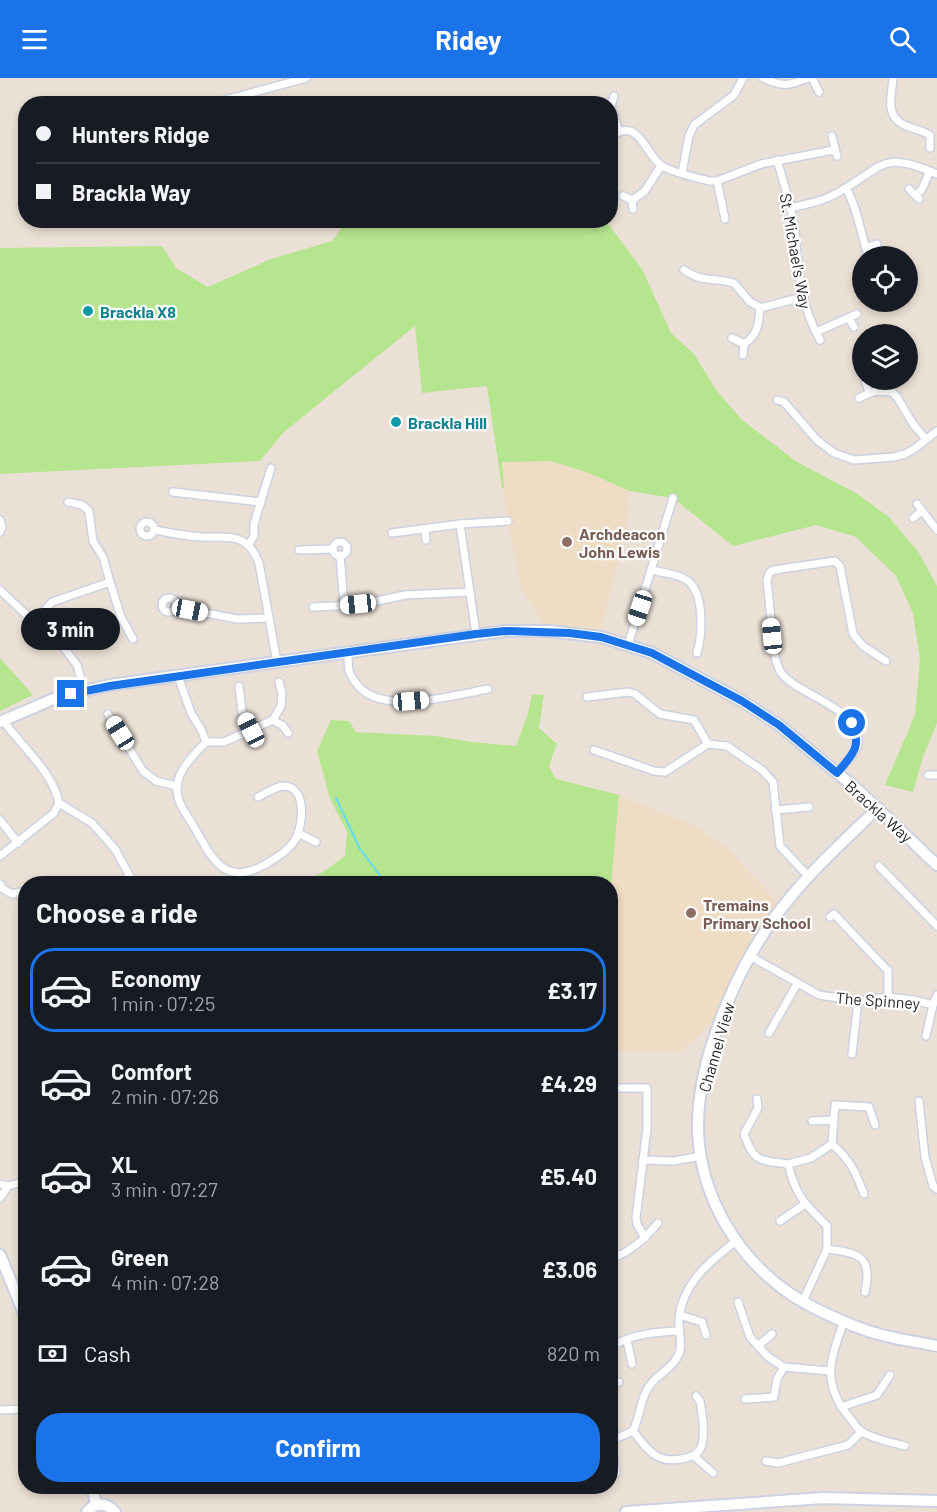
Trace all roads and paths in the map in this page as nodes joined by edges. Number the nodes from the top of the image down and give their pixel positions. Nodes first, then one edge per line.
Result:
1 (306, 78) edge
2 (743, 78) edge
3 (763, 78) edge
4 (810, 78) edge
5 (893, 78) edge
6 (819, 92) dead end
7 (240, 96) edge
8 (618, 129) edge
9 (619, 132) joint
10 (934, 134) edge
11 (832, 136) dead end
12 (930, 148) dead end
13 (777, 160) junction
14 (661, 165) junction
15 (933, 172) edge
16 (682, 173) junction
17 (717, 181) junction
18 (846, 188) junction
19 (909, 189) dead end
20 (622, 196) dead end
21 (632, 200) junction
22 (790, 208) junction
23 (633, 210) dead end
24 (714, 213) dead end
25 (877, 244) dead end
26 (685, 284) dead end
27 (802, 297) junction
28 (760, 307) junction
29 (857, 314) dead end
30 (849, 318) junction
31 (852, 324) edge
32 (816, 332) junction
33 (732, 338) dead end
34 (820, 340) dead end
35 (744, 344) junction
36 (743, 355) dead end
37 (869, 392) joint
38 (859, 398) dead end
39 (777, 400) dead end
40 (937, 431) edge
41 (926, 438) junction
42 (271, 468) dead end
43 (265, 487) junction
44 (274, 490) dead end
45 (173, 492) dead end
46 (673, 498) dead end
47 (68, 502) dead end
48 (261, 502) junction
49 (917, 504) dead end
50 (922, 511) junction
51 (913, 518) dead end
52 (0, 520) edge
53 (508, 521) dead end
54 (460, 524) junction
55 (424, 529) junction
56 (154, 530) dead end
57 (937, 530) edge
58 (0, 532) edge
59 (392, 533) dead end
60 (426, 540) dead end
61 (249, 544) junction
62 (333, 549) junction
63 (299, 550) dead end
64 (340, 555) junction
65 (652, 570) junction
66 (110, 582) junction
67 (0, 590) edge
68 (470, 591) junction
69 (344, 606) junction
70 (175, 607) dead end
71 (313, 607) dead end
72 (269, 618) junction
73 (34, 622) junction
74 (476, 634) junction
75 (133, 639) dead end
76 (628, 645) junction
77 (348, 652) junction
78 (696, 653) dead end
79 (886, 661) dead end
80 (277, 662) junction
81 (178, 676) junction
82 (279, 682) dead end
83 (239, 686) dead end
84 (488, 688) dead end
85 (84, 691) junction
86 (587, 697) dead end
87 (108, 714) dead end
88 (273, 720) junction
89 (2, 721) edge
90 (251, 730) junction
91 (288, 733) dead end
92 (206, 742) junction
93 (708, 744) junction
94 (594, 750) dead end
95 (837, 773) junction
96 (927, 775) dead end
97 (937, 775) edge
98 (176, 786) junction
99 (258, 797) dead end
100 (59, 803) junction
101 (809, 807) dead end
102 (878, 808) junction
103 (775, 810) junction
104 (0, 820) edge
105 (298, 834) junction
106 (316, 842) dead end
107 (18, 843) junction
108 (0, 856) edge
109 (937, 865) edge
110 (879, 866) dead end
111 (130, 876) edge
112 (808, 876) junction
113 (0, 884) edge
114 (18, 893) edge
115 (830, 917) dead end
116 (937, 926) edge
117 (750, 956) junction
118 (797, 984) junction
119 (937, 995) edge
120 (888, 997) junction
121 (858, 1001) junction
122 (933, 1005) junction
123 (769, 1033) dead end
124 (926, 1036) dead end
125 (852, 1054) dead end
126 (618, 1088) edge
127 (758, 1099) dead end
128 (920, 1101) dead end
129 (834, 1120) junction
130 (812, 1121) dead end
131 (875, 1125) dead end
132 (832, 1144) junction
133 (701, 1156) junction
134 (643, 1160) junction
135 (788, 1164) junction
136 (4, 1185) edge
137 (937, 1189) edge
138 (864, 1194) dead end
139 (0, 1198) edge
140 (805, 1204) junction
141 (780, 1221) dead end
142 (658, 1223) dead end
143 (645, 1238) junction
144 (736, 1241) junction
145 (827, 1249) junction
146 (0, 1255) edge
147 (618, 1255) edge
148 (865, 1292) dead end
149 (18, 1299) edge
150 (803, 1301) junction
151 (738, 1302) dead end
152 (680, 1315) junction
153 (844, 1321) junction
154 (678, 1331) junction
155 (772, 1334) dead end
156 (706, 1335) dead end
157 (627, 1340) junction
158 (618, 1344) edge
159 (758, 1346) junction
160 (937, 1346) edge
161 (632, 1364) dead end
162 (784, 1367) junction
163 (830, 1371) junction
164 (890, 1375) dead end
165 (696, 1396) dead end
166 (745, 1399) dead end
167 (841, 1407) junction
168 (18, 1409) edge
169 (0, 1410) edge
170 (633, 1431) junction
171 (861, 1432) junction
172 (618, 1438) edge
173 (905, 1446) dead end
174 (694, 1456) junction
175 (766, 1461) dead end
176 (713, 1473) dead end
177 (94, 1494) edge
178 (937, 1501) edge
179 (96, 1504) junction
180 (87, 1512) edge
181 (115, 1512) edge
182 (626, 1512) edge

1 - 7 street
2 - 16 street
3 - 4 street
4 - 6 street
5 - 10 street
8 - 9 street
9 - 14 street
10 - 12 street
11 - 13 street
13 - 17 street
13 - 22 street, St. Michael's Way
14 - 16 street
14 - 21 street
15 - 18 street
15 - 19 street
16 - 17 street
17 - 24 street
18 - 22 street
18 - 25 street
20 - 21 street
21 - 23 street
22 - 27 street, St. Michael's Way
26 - 28 street
27 - 28 street
27 - 32 street, St. Michael's Way
28 - 35 street
29 - 30 street
30 - 31 street
30 - 32 street
32 - 34 street, St. Michael's Way
33 - 35 street
35 - 36 street
37 - 38 street
37 - 41 street
39 - 41 street
40 - 41 street
42 - 43 street
43 - 44 street
43 - 48 street
45 - 48 street
46 - 65 street
47 - 66 street
48 - 61 street
49 - 50 street
50 - 51 street
50 - 57 street
52 - 58 street
53 - 54 street
54 - 55 street
54 - 68 street
55 - 59 street
55 - 60 street
56 - 61 street
61 - 72 street
62 - 63 street
62 - 64 street
62 - 64 street
64 - 69 street
65 - 76 street
65 - 78 street
66 - 73 street
66 - 75 street
67 - 73 street
68 - 69 street
68 - 74 street
69 - 71 street
70 - 72 street
72 - 80 street
73 - 85 street
74 - 76 street, Brackla Way
74 - 77 street, Brackla Way
76 - 95 street, Brackla Way
77 - 80 street, Brackla Way
77 - 84 street
79 - 95 street
80 - 81 street, Brackla Way
81 - 85 street, Brackla Way
81 - 92 street
82 - 88 street
83 - 90 street
85 - 89 street, Brackla Way
86 - 93 street
87 - 98 street
88 - 90 street
88 - 91 street
89 - 100 street
90 - 92 street
92 - 98 street
93 - 94 street
93 - 103 street
95 - 102 street, Brackla Way
96 - 97 street
98 - 105 street
99 - 105 street
100 - 107 street
100 - 111 street
101 - 103 street
102 - 109 street, Brackla Way
102 - 112 street, Channel View
103 - 112 street
104 - 107 street
105 - 106 street
107 - 108 street
110 - 116 street
112 - 117 street, Channel View
113 - 114 street
115 - 120 street
117 - 118 street, The Spinney
117 - 133 street, Channel View
118 - 121 street, The Spinney
118 - 123 street
119 - 122 street, The Spinney
120 - 121 street, The Spinney
120 - 122 street, The Spinney
121 - 125 street
122 - 124 street
126 - 134 street
127 - 135 street
128 - 137 street
129 - 130 street
129 - 131 street
129 - 132 street
132 - 135 street
132 - 138 street
133 - 134 street
133 - 144 street, Channel View
134 - 143 street
135 - 140 street
136 - 139 street
140 - 141 street
140 - 145 street
142 - 143 street
143 - 147 street
144 - 150 street, Channel View
144 - 152 street
145 - 148 street
145 - 150 street
146 - 149 street
150 - 153 street, Channel View
151 - 159 street
152 - 154 street
152 - 156 street
153 - 160 street, Channel View
153 - 163 street
154 - 157 street
154 - 170 street
155 - 159 street
157 - 158 street
157 - 161 street
159 - 162 street
162 - 163 street
162 - 166 street
163 - 167 street
164 - 167 street
165 - 174 street
167 - 171 street
168 - 169 street
170 - 172 street
170 - 174 street
171 - 173 street
171 - 175 street
174 - 176 street
177 - 179 street
178 - 182 street
179 - 180 street
179 - 181 street

